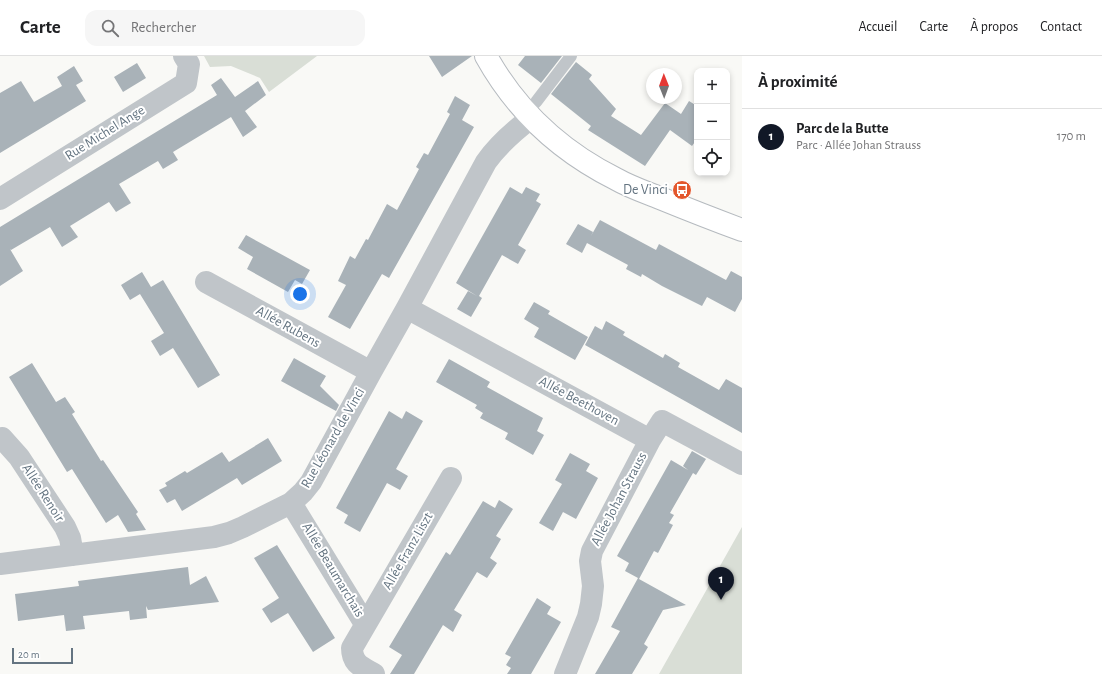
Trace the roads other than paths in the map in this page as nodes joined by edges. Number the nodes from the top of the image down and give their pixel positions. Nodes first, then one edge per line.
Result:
1 (184, 56) edge
2 (486, 56) edge
3 (571, 56) edge
4 (528, 116) junction
5 (0, 199) edge
6 (742, 230) edge
7 (206, 282) dead end
8 (407, 308) junction
9 (371, 372) junction
10 (2, 438) dead end
11 (650, 440) junction
12 (742, 464) edge
13 (451, 478) dead end
14 (291, 502) junction
15 (73, 555) junction
16 (0, 564) edge
17 (366, 624) junction
18 (374, 674) edge
19 (565, 674) edge

1 - 5 street, Rue Michel Ange
2 - 4 street
3 - 4 lane
4 - 6 street
4 - 8 street, Rue Léonard de Vinci
7 - 9 street, Allée Rubens
8 - 9 street, Rue Léonard de Vinci
8 - 11 street, Allée Beethoven
9 - 14 street, Rue Léonard de Vinci
10 - 15 street, Allée Renoir
11 - 12 street
11 - 19 street, Allée Johan Strauss
13 - 17 street, Allée Franz Liszt
14 - 15 street, Rue Léonard de Vinci
14 - 17 street, Allée Beaumarchais
15 - 16 street, Rue Léonard de Vinci
17 - 18 street, Allée Beaumarchais

